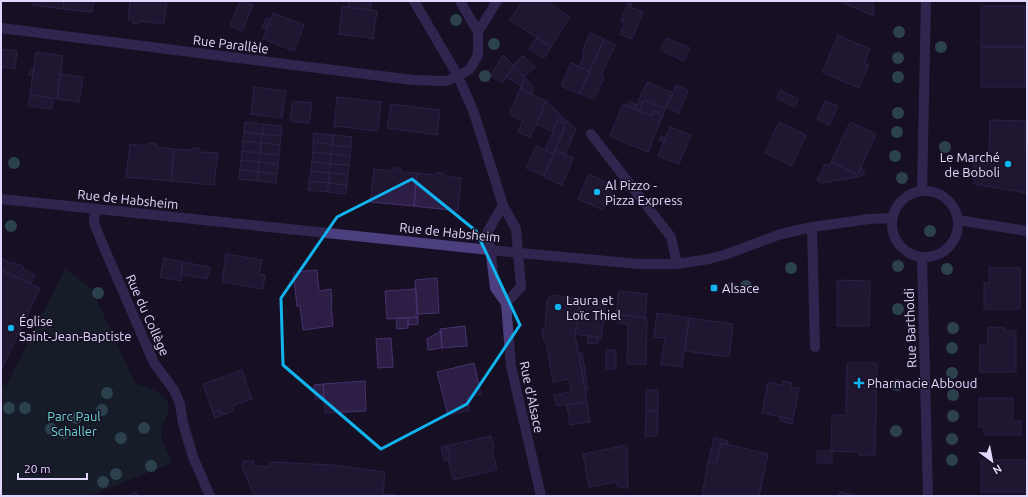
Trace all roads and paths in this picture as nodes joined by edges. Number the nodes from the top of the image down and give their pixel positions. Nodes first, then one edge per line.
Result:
1 (414, 1) edge
2 (460, 1) edge
3 (497, 1) edge
4 (926, 1) edge
5 (1, 28) edge
6 (478, 32) junction
7 (458, 76) junction
8 (591, 134) dead end
9 (922, 191) junction
10 (1, 199) edge
11 (503, 205) junction
12 (95, 209) junction
13 (892, 218) junction
14 (958, 220) junction
15 (812, 227) junction
16 (1027, 231) edge
17 (490, 250) junction
18 (518, 252) junction
19 (922, 258) junction
20 (676, 264) junction
21 (506, 303) junction
22 (814, 347) dead end
23 (928, 495) edge
24 (210, 496) edge
25 (541, 496) edge

1 - 7 street
2 - 6 street
3 - 6 street
4 - 9 street
5 - 7 street, Rue Parallèle
6 - 7 street
7 - 11 street
8 - 20 street
9 - 13 street
9 - 14 street
10 - 12 street, Rue de Habsheim
11 - 17 street, Rue d'Alsace
11 - 18 street
12 - 17 street, Rue de Habsheim
12 - 24 street, Rue du Collège
13 - 15 street, Rue de Habsheim
13 - 19 street
14 - 16 street
14 - 19 street
15 - 20 street, Rue de Habsheim
15 - 22 street
17 - 18 street, Rue de Habsheim
17 - 21 street, Rue d'Alsace
18 - 20 street, Rue de Habsheim
18 - 21 street
19 - 23 street, Rue Bartholdi
21 - 25 street, Rue d'Alsace

